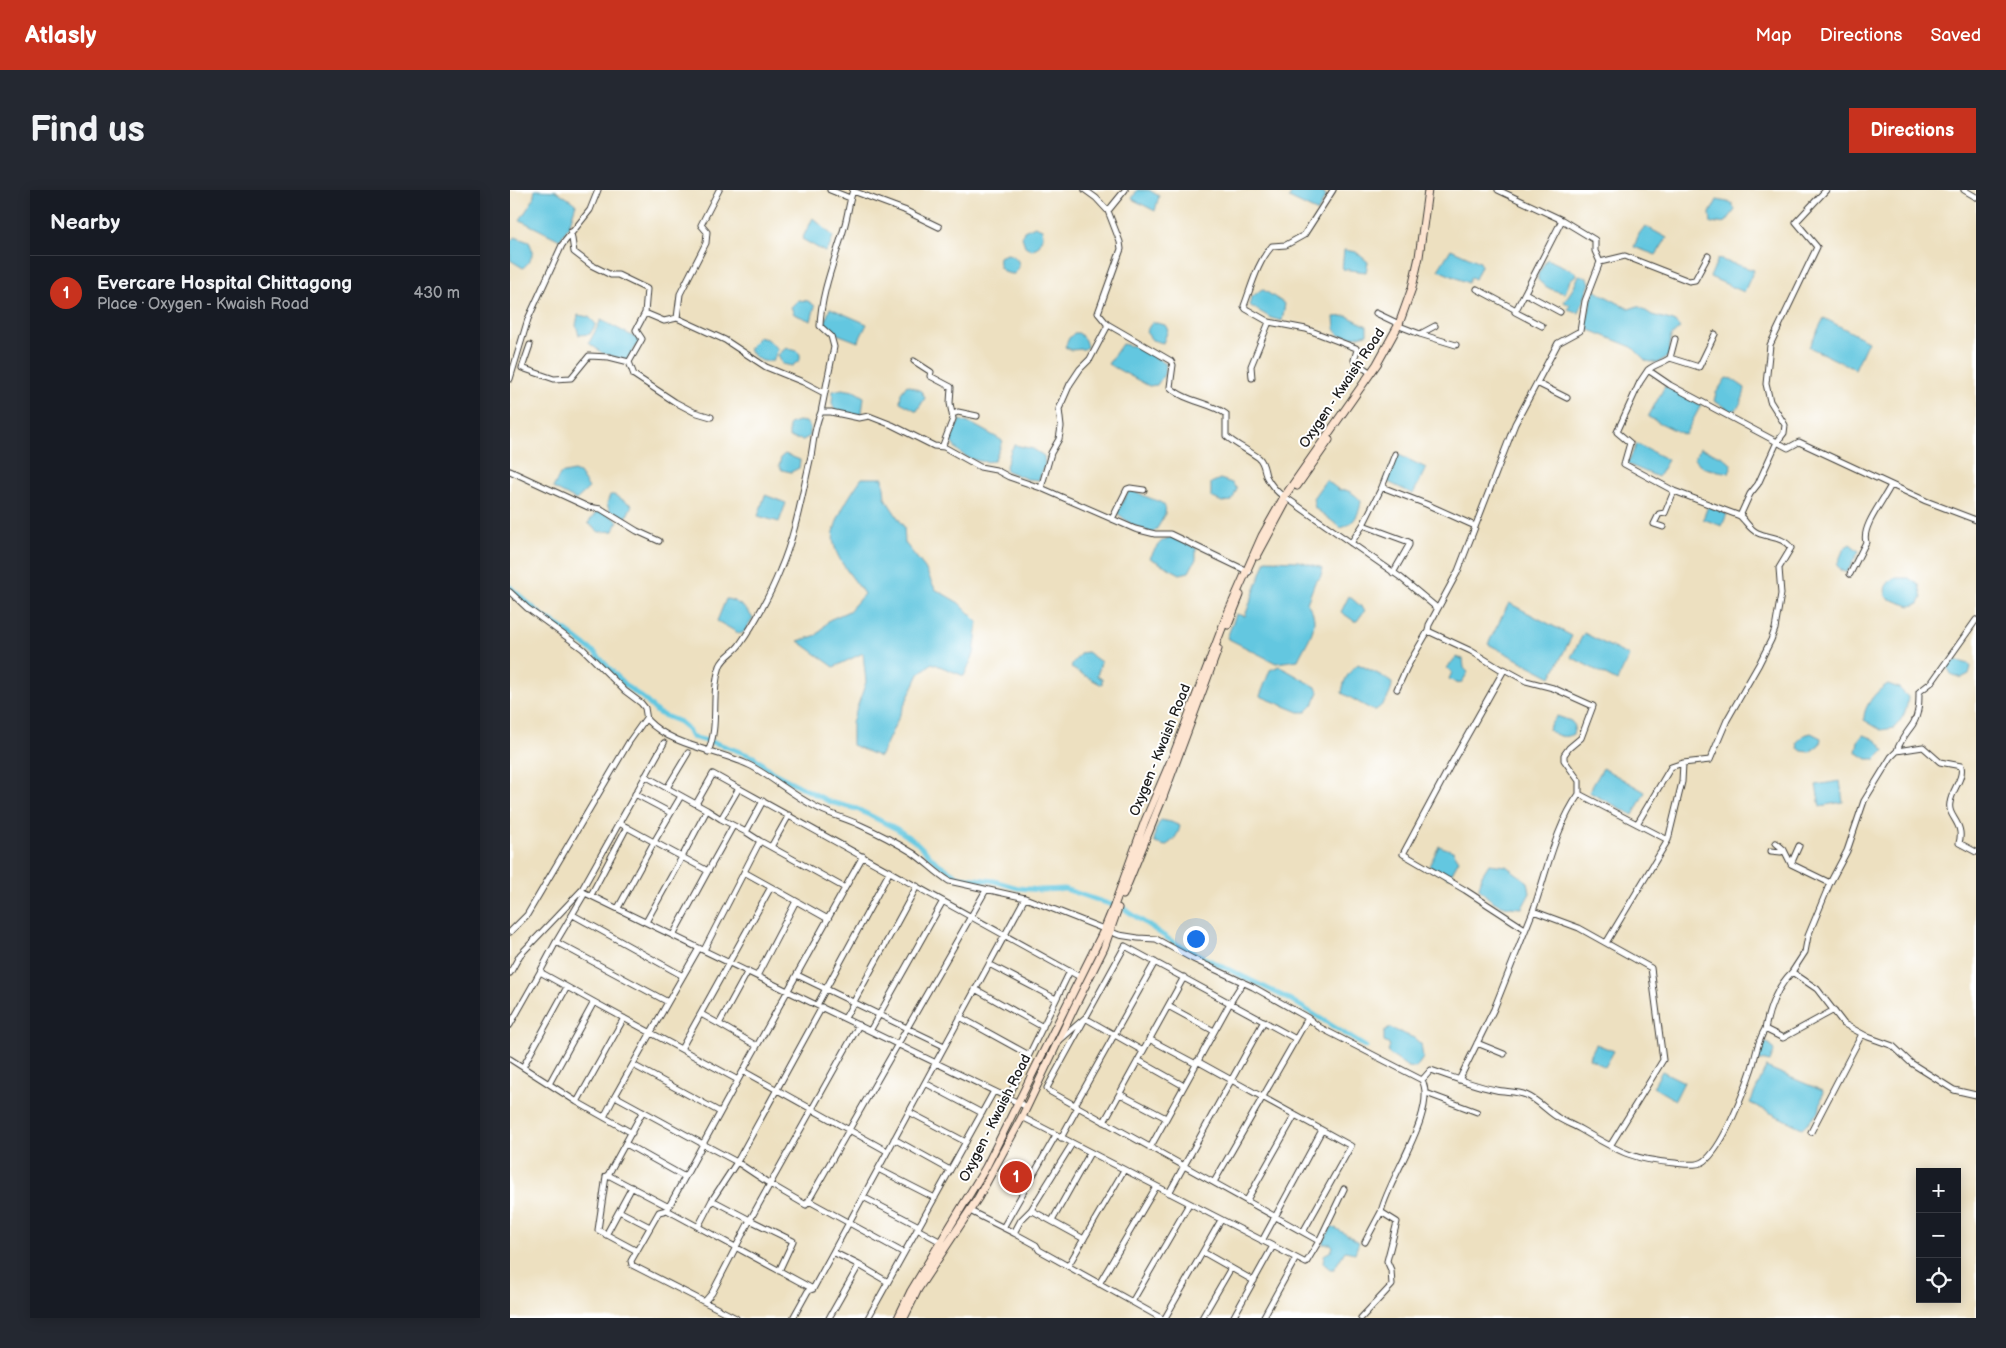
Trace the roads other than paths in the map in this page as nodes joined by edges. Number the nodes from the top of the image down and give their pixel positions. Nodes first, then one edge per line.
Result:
1 (598, 190) edge
2 (719, 190) edge
3 (830, 190) edge
4 (853, 190) edge
5 (1085, 190) edge
6 (1125, 190) edge
7 (1333, 190) edge
8 (1428, 190) edge
9 (1432, 190) edge
10 (1498, 190) edge
11 (1826, 190) edge
12 (1964, 190) edge
13 (1976, 196) edge
14 (850, 198) junction
15 (1108, 211) junction
16 (1562, 220) junction
17 (940, 227) dead end
18 (571, 232) junction
19 (1708, 256) dead end
20 (1600, 262) junction
21 (1477, 289) dead end
22 (1525, 293) junction
23 (1516, 310) junction
24 (1560, 312) dead end
25 (645, 313) junction
26 (1376, 313) dead end
27 (677, 318) junction
28 (1269, 322) junction
29 (1107, 324) junction
30 (1401, 326) junction
31 (1436, 326) dead end
32 (1542, 326) dead end
33 (1420, 334) junction
34 (1715, 334) dead end
35 (1675, 339) dead end
36 (530, 345) dead end
37 (1456, 345) dead end
38 (1670, 358) junction
39 (914, 361) dead end
40 (629, 362) junction
41 (1648, 370) junction
42 (1370, 373) junction
43 (1252, 378) dead end
44 (510, 379) edge
45 (1537, 383) junction
46 (824, 393) junction
47 (1568, 398) dead end
48 (821, 412) junction
49 (953, 414) junction
50 (977, 416) dead end
51 (711, 417) dead end
52 (1778, 442) junction
53 (944, 447) junction
54 (1395, 454) dead end
55 (510, 471) edge
56 (1891, 485) junction
57 (1382, 487) junction
58 (1041, 488) junction
59 (1144, 490) dead end
60 (1674, 491) junction
61 (1286, 498) junction
62 (1740, 516) junction
63 (1112, 519) junction
64 (1976, 520) edge
65 (1363, 525) junction
66 (1475, 526) junction
67 (1662, 526) dead end
68 (659, 541) dead end
69 (1351, 543) junction
70 (1247, 571) junction
71 (1393, 573) junction
72 (1850, 574) dead end
73 (510, 592) edge
74 (1437, 608) junction
75 (1976, 620) edge
76 (1974, 628) edge
77 (1428, 631) junction
78 (1504, 669) junction
79 (1397, 690) dead end
80 (646, 718) junction
81 (664, 743) dead end
82 (1897, 751) junction
83 (708, 752) junction
84 (688, 753) dead end
85 (1683, 763) junction
86 (645, 776) junction
87 (668, 788) junction
88 (739, 788) junction
89 (635, 794) junction
90 (1579, 794) junction
91 (681, 796) junction
92 (763, 801) junction
93 (696, 804) junction
94 (707, 810) junction
95 (671, 813) junction
96 (789, 815) junction
97 (721, 819) junction
98 (619, 823) junction
99 (1637, 824) junction
100 (733, 826) junction
101 (626, 827) junction
102 (746, 832) junction
103 (1668, 840) junction
104 (760, 841) junction
105 (654, 842) junction
106 (1776, 843) dead end
107 (1800, 846) dead end
108 (771, 847) junction
109 (1784, 850) junction
110 (1771, 851) dead end
111 (1976, 852) edge
112 (682, 856) junction
113 (863, 856) junction
114 (1791, 864) junction
115 (708, 871) junction
116 (890, 871) junction
117 (744, 872) junction
118 (1830, 883) junction
119 (917, 886) junction
120 (771, 887) junction
121 (845, 888) junction
122 (986, 890) junction
123 (586, 893) junction
124 (1025, 898) junction
125 (796, 901) junction
126 (944, 901) junction
127 (618, 908) junction
128 (1533, 911) junction
129 (573, 915) junction
130 (970, 916) junction
131 (828, 919) junction
132 (646, 922) junction
133 (1525, 929) junction
134 (1106, 931) junction
135 (510, 932) edge
136 (673, 935) junction
137 (1004, 935) junction
138 (556, 942) junction
139 (1606, 943) junction
140 (701, 949) junction
141 (729, 962) junction
142 (1156, 962) junction
143 (989, 964) junction
144 (1070, 971) junction
145 (540, 972) junction
146 (748, 972) junction
147 (1792, 972) junction
148 (510, 973) edge
149 (797, 975) junction
150 (683, 976) junction
151 (757, 976) junction
152 (1080, 977) junction
153 (1184, 977) junction
154 (1243, 982) junction
155 (567, 987) junction
156 (825, 989) junction
157 (975, 989) junction
158 (788, 991) junction
159 (1056, 999) junction
160 (594, 1002) junction
161 (668, 1002) junction
162 (854, 1002) junction
163 (1230, 1003) junction
164 (819, 1006) junction
165 (1168, 1006) junction
166 (1834, 1010) junction
167 (700, 1014) junction
168 (879, 1015) junction
169 (960, 1017) junction
170 (624, 1018) junction
171 (845, 1018) junction
172 (1085, 1018) junction
173 (1308, 1018) junction
174 (1264, 1022) junction
175 (718, 1024) junction
176 (510, 1025) edge
177 (859, 1025) junction
178 (908, 1027) junction
179 (1043, 1027) junction
180 (1765, 1029) junction
181 (870, 1031) junction
182 (1214, 1031) junction
183 (651, 1032) junction
184 (1114, 1034) junction
185 (1862, 1034) junction
186 (1149, 1039) junction
187 (1296, 1039) junction
188 (1058, 1042) junction
189 (1477, 1043) junction
190 (898, 1044) junction
191 (757, 1046) junction
192 (944, 1046) junction
193 (681, 1049) junction
194 (1143, 1051) junction
195 (1504, 1054) dead end
196 (1029, 1055) junction
197 (510, 1059) edge
198 (1138, 1060) junction
199 (936, 1062) junction
200 (1197, 1062) junction
201 (633, 1065) junction
202 (523, 1067) junction
203 (743, 1071) junction
204 (738, 1080) junction
205 (1230, 1080) junction
206 (1422, 1080) junction
207 (1459, 1080) junction
208 (925, 1083) junction
209 (549, 1084) junction
210 (1184, 1086) junction
211 (777, 1090) junction
212 (994, 1091) junction
213 (1426, 1093) junction
214 (1120, 1094) junction
215 (1976, 1095) edge
216 (615, 1096) junction
217 (1008, 1098) junction
218 (1263, 1098) junction
219 (576, 1102) junction
220 (1018, 1103) junction
221 (1076, 1106) junction
222 (1026, 1107) junction
223 (812, 1109) junction
224 (643, 1111) junction
225 (720, 1112) junction
226 (909, 1112) junction
227 (1477, 1112) dead end
228 (982, 1113) junction
229 (1295, 1116) junction
230 (604, 1117) junction
231 (1022, 1117) junction
232 (1166, 1118) junction
233 (1104, 1122) junction
234 (850, 1130) junction
235 (1322, 1130) junction
236 (1811, 1132) dead end
237 (632, 1133) junction
238 (1056, 1135) junction
239 (1061, 1138) junction
240 (894, 1140) junction
241 (966, 1142) junction
242 (626, 1144) junction
243 (703, 1144) junction
244 (1072, 1144) junction
245 (1610, 1146) junction
246 (1150, 1148) junction
247 (887, 1152) junction
248 (1090, 1153) junction
249 (737, 1162) junction
250 (1183, 1165) junction
251 (878, 1168) junction
252 (950, 1170) junction
253 (1124, 1170) junction
254 (608, 1175) junction
255 (685, 1177) junction
256 (1214, 1182) junction
257 (770, 1184) junction
258 (632, 1187) junction
259 (1156, 1187) junction
260 (1344, 1189) dead end
261 (1169, 1193) junction
262 (863, 1196) junction
263 (934, 1198) junction
264 (712, 1200) junction
265 (809, 1200) junction
266 (1247, 1200) junction
267 (1189, 1204) junction
268 (668, 1209) junction
269 (1032, 1210) junction
270 (619, 1211) junction
271 (970, 1211) junction
272 (1381, 1212) junction
273 (1275, 1216) junction
274 (750, 1220) junction
275 (1221, 1220) junction
276 (1052, 1221) junction
277 (848, 1224) junction
278 (1004, 1226) dead end
279 (650, 1227) junction
280 (698, 1227) junction
281 (918, 1228) junction
282 (1303, 1232) junction
283 (1014, 1233) junction
284 (606, 1235) junction
285 (1084, 1239) junction
286 (1262, 1241) junction
287 (1319, 1241) junction
288 (1365, 1242) dead end
289 (945, 1244) junction
290 (1272, 1246) junction
291 (736, 1247) junction
292 (637, 1251) junction
293 (833, 1252) junction
294 (1203, 1252) junction
295 (904, 1253) junction
296 (1296, 1258) junction
297 (859, 1265) junction
298 (1068, 1266) junction
299 (1231, 1268) junction
300 (778, 1271) junction
301 (1254, 1281) junction
302 (888, 1282) junction
303 (1099, 1284) junction
304 (813, 1289) junction
305 (705, 1301) junction
306 (1132, 1302) junction
307 (736, 1318) edge
308 (793, 1318) edge
309 (829, 1318) edge
310 (868, 1318) edge
311 (898, 1318) edge
312 (904, 1318) edge
313 (1161, 1318) edge
314 (1165, 1318) edge
315 (1202, 1318) edge
316 (1233, 1318) edge
317 (1262, 1318) edge
318 (1361, 1318) edge

1 - 18 street
2 - 27 street
3 - 14 street
4 - 14 street
4 - 17 street
5 - 15 street
6 - 15 street
7 - 28 street
8 - 30 main road, Oxygen - Kwaish Road
9 - 30 main road, Oxygen - Kwaish Road
10 - 16 street
11 - 52 street
12 - 13 street
14 - 46 street
15 - 29 street
16 - 20 street
16 - 22 street
18 - 25 street
18 - 44 street
19 - 20 street
20 - 45 street
21 - 23 street
22 - 23 street
22 - 24 street
23 - 32 street
25 - 27 street
25 - 40 street
26 - 30 street
27 - 46 street
28 - 42 street
28 - 43 street
29 - 58 street
29 - 61 street
30 - 33 street
30 - 42 main road, Oxygen - Kwaish Road
30 - 61 main road, Oxygen - Kwaish Road
31 - 33 street
33 - 37 street
34 - 38 street
35 - 38 street
36 - 40 street
38 - 41 street
39 - 49 street
40 - 51 street
41 - 52 street
41 - 60 street
42 - 61 main road, Oxygen - Kwaish Road
45 - 47 street
45 - 66 street
46 - 48 street
48 - 53 street
48 - 83 street
49 - 50 street
49 - 53 street
52 - 56 street
52 - 62 street
53 - 58 street
54 - 57 street
55 - 68 street
56 - 64 street
56 - 72 street
57 - 65 street
57 - 66 street
58 - 63 street
59 - 63 street
60 - 62 street
60 - 67 street
61 - 69 street
61 - 70 main road, Oxygen - Kwaish Road
62 - 85 street
63 - 70 street
65 - 69 street
65 - 71 street
66 - 74 street
69 - 71 street
70 - 134 main road, Oxygen - Kwaish Road
70 - 134 main road, Oxygen - Kwaish Road
71 - 74 street
73 - 80 street
74 - 77 street
75 - 76 street
76 - 82 street
77 - 78 street
77 - 79 street
78 - 90 street
78 - 133 street
80 - 83 street
80 - 135 street
81 - 86 street
82 - 111 street
82 - 118 street
83 - 122 street
84 - 87 street
85 - 99 street
85 - 103 street
86 - 87 street
86 - 89 street
87 - 91 street
88 - 92 street
88 - 93 street
88 - 97 street
89 - 95 street
89 - 98 street
90 - 99 street
90 - 128 street
91 - 93 street
91 - 95 street
92 - 96 street
92 - 102 street
93 - 94 street
94 - 97 street
94 - 112 street
95 - 105 street
96 - 108 street
96 - 113 street
97 - 100 street
98 - 101 street
98 - 123 street
99 - 103 street
100 - 102 street
100 - 115 street
101 - 105 street
101 - 123 street
102 - 104 street
103 - 139 street
104 - 108 street
104 - 117 street
105 - 112 street
105 - 127 street
106 - 109 street
107 - 114 street
108 - 121 street
109 - 110 street
109 - 114 street
112 - 115 street
112 - 132 street
113 - 116 street
113 - 121 street
114 - 118 street
115 - 136 street
116 - 119 street
116 - 156 street
117 - 120 street
117 - 140 street
118 - 147 street
119 - 126 street
119 - 162 street
120 - 125 street
120 - 141 street
121 - 131 street
122 - 124 street
122 - 130 street
123 - 127 street
123 - 129 street
123 - 148 street
124 - 134 street
124 - 137 street
125 - 131 street
125 - 151 street
126 - 130 street
126 - 168 street
127 - 132 street
128 - 133 street
128 - 139 street
129 - 138 street
129 - 150 street
130 - 137 street
130 - 178 street
131 - 149 street
132 - 136 street
133 - 189 street
134 - 152 main road, Oxygen - Kwaish Road
134 - 154 street
134 - 188 main road, Oxygen - Kwaish Road
136 - 140 street
137 - 143 street
137 - 144 street
138 - 145 street
138 - 161 street
139 - 245 street
140 - 141 street
140 - 150 street
141 - 146 street
141 - 167 street
142 - 153 street
142 - 172 street
142 - 184 street
143 - 157 street
143 - 159 street
144 - 152 street
144 - 159 street
145 - 155 street
145 - 176 street
146 - 151 street
146 - 175 street
147 - 166 street
147 - 180 street
149 - 156 street
149 - 158 street
150 - 161 street
151 - 158 street
152 - 220 main road, Oxygen - Kwaish Road
153 - 163 street
153 - 165 street
154 - 163 street
154 - 173 street
155 - 160 street
155 - 202 street
156 - 162 street
156 - 164 street
157 - 169 street
157 - 179 street
158 - 164 street
158 - 191 street
159 - 179 street
160 - 170 street
160 - 209 street
161 - 183 street
162 - 168 street
162 - 171 street
163 - 174 street
163 - 182 street
164 - 171 street
164 - 211 street
165 - 182 street
165 - 186 street
166 - 180 street
166 - 185 street
167 - 175 street
167 - 193 street
168 - 178 street
168 - 181 street
169 - 192 street
169 - 196 street
170 - 183 street
170 - 219 street
171 - 177 street
172 - 184 street
172 - 188 street
172 - 221 street
173 - 187 street
173 - 206 street
174 - 187 street
174 - 205 street
175 - 191 street
177 - 181 street
177 - 223 street
178 - 190 street
178 - 192 street
179 - 196 street
180 - 245 street
181 - 190 street
182 - 200 street
183 - 193 street
183 - 201 street
184 - 194 street
184 - 221 street
185 - 215 street
185 - 236 street
186 - 194 street
186 - 200 street
187 - 218 street
188 - 222 main road, Oxygen - Kwaish Road
189 - 195 street
189 - 207 street
190 - 199 street
190 - 234 street
191 - 203 street
192 - 199 street
193 - 204 street
194 - 198 street
196 - 217 street
197 - 202 street
198 - 210 street
198 - 214 street
199 - 208 street
199 - 212 street
200 - 205 street
200 - 210 street
201 - 216 street
201 - 225 street
202 - 209 street
203 - 204 street
203 - 211 street
204 - 225 street
205 - 218 street
205 - 250 street
206 - 207 street
206 - 213 street
207 - 245 street
208 - 226 street
208 - 228 street
209 - 219 street
210 - 232 street
211 - 223 street
211 - 249 street
212 - 217 street
212 - 228 street
213 - 227 street
213 - 272 street
214 - 232 street
214 - 233 street
216 - 224 street
216 - 230 street
217 - 220 street
218 - 229 street
218 - 256 street
219 - 230 street
220 - 222 street
220 - 289 main road, Oxygen - Kwaish Road
221 - 233 street
221 - 239 street
222 - 231 main road, Oxygen - Kwaish Road
223 - 234 street
223 - 257 street
224 - 237 street
224 - 243 street
225 - 243 street
226 - 240 street
226 - 241 street
228 - 241 street
229 - 235 street
229 - 266 street
230 - 237 street
231 - 238 street
231 - 271 main road, Oxygen - Kwaish Road
232 - 246 street
233 - 246 street
234 - 247 street
234 - 265 street
235 - 273 street
235 - 282 street
237 - 242 street
238 - 239 street
238 - 278 street
239 - 244 street
240 - 247 street
240 - 252 street
241 - 252 street
242 - 254 street
242 - 255 street
243 - 249 street
243 - 255 street
244 - 248 street
244 - 269 street
246 - 250 street
247 - 251 street
248 - 253 street
248 - 276 street
249 - 257 street
249 - 264 street
250 - 256 street
250 - 261 street
251 - 262 street
251 - 263 street
252 - 263 street
253 - 259 street
253 - 285 street
254 - 258 street
254 - 284 street
255 - 268 street
256 - 266 street
257 - 265 street
257 - 274 street
258 - 268 street
258 - 270 street
259 - 261 street
259 - 303 street
260 - 287 street
261 - 267 street
262 - 277 street
262 - 281 street
263 - 281 street
264 - 274 street
264 - 280 street
265 - 277 street
266 - 273 street
267 - 275 street
267 - 306 street
268 - 279 street
268 - 280 street
269 - 276 street
269 - 283 street
270 - 279 street
270 - 284 street
271 - 283 street
271 - 289 main road, Oxygen - Kwaish Road
272 - 288 street
272 - 318 street
273 - 282 street
273 - 286 street
274 - 291 street
274 - 300 street
275 - 286 street
275 - 294 street
276 - 285 street
277 - 293 street
277 - 295 street
279 - 292 street
280 - 291 street
281 - 289 street
281 - 295 street
282 - 287 street
283 - 298 street
284 - 292 street
285 - 298 street
286 - 290 street
287 - 296 street
289 - 311 main road, Oxygen - Kwaish Road
289 - 312 main road, Oxygen - Kwaish Road
290 - 296 street
290 - 301 street
291 - 300 street
291 - 305 street
292 - 305 street
293 - 297 street
293 - 304 street
294 - 299 street
294 - 314 street
295 - 302 street
296 - 317 street
297 - 302 street
297 - 309 street
298 - 303 street
299 - 301 street
299 - 315 street
300 - 304 street
301 - 316 street
302 - 310 street
303 - 306 street
304 - 308 street
305 - 307 street
306 - 313 street

